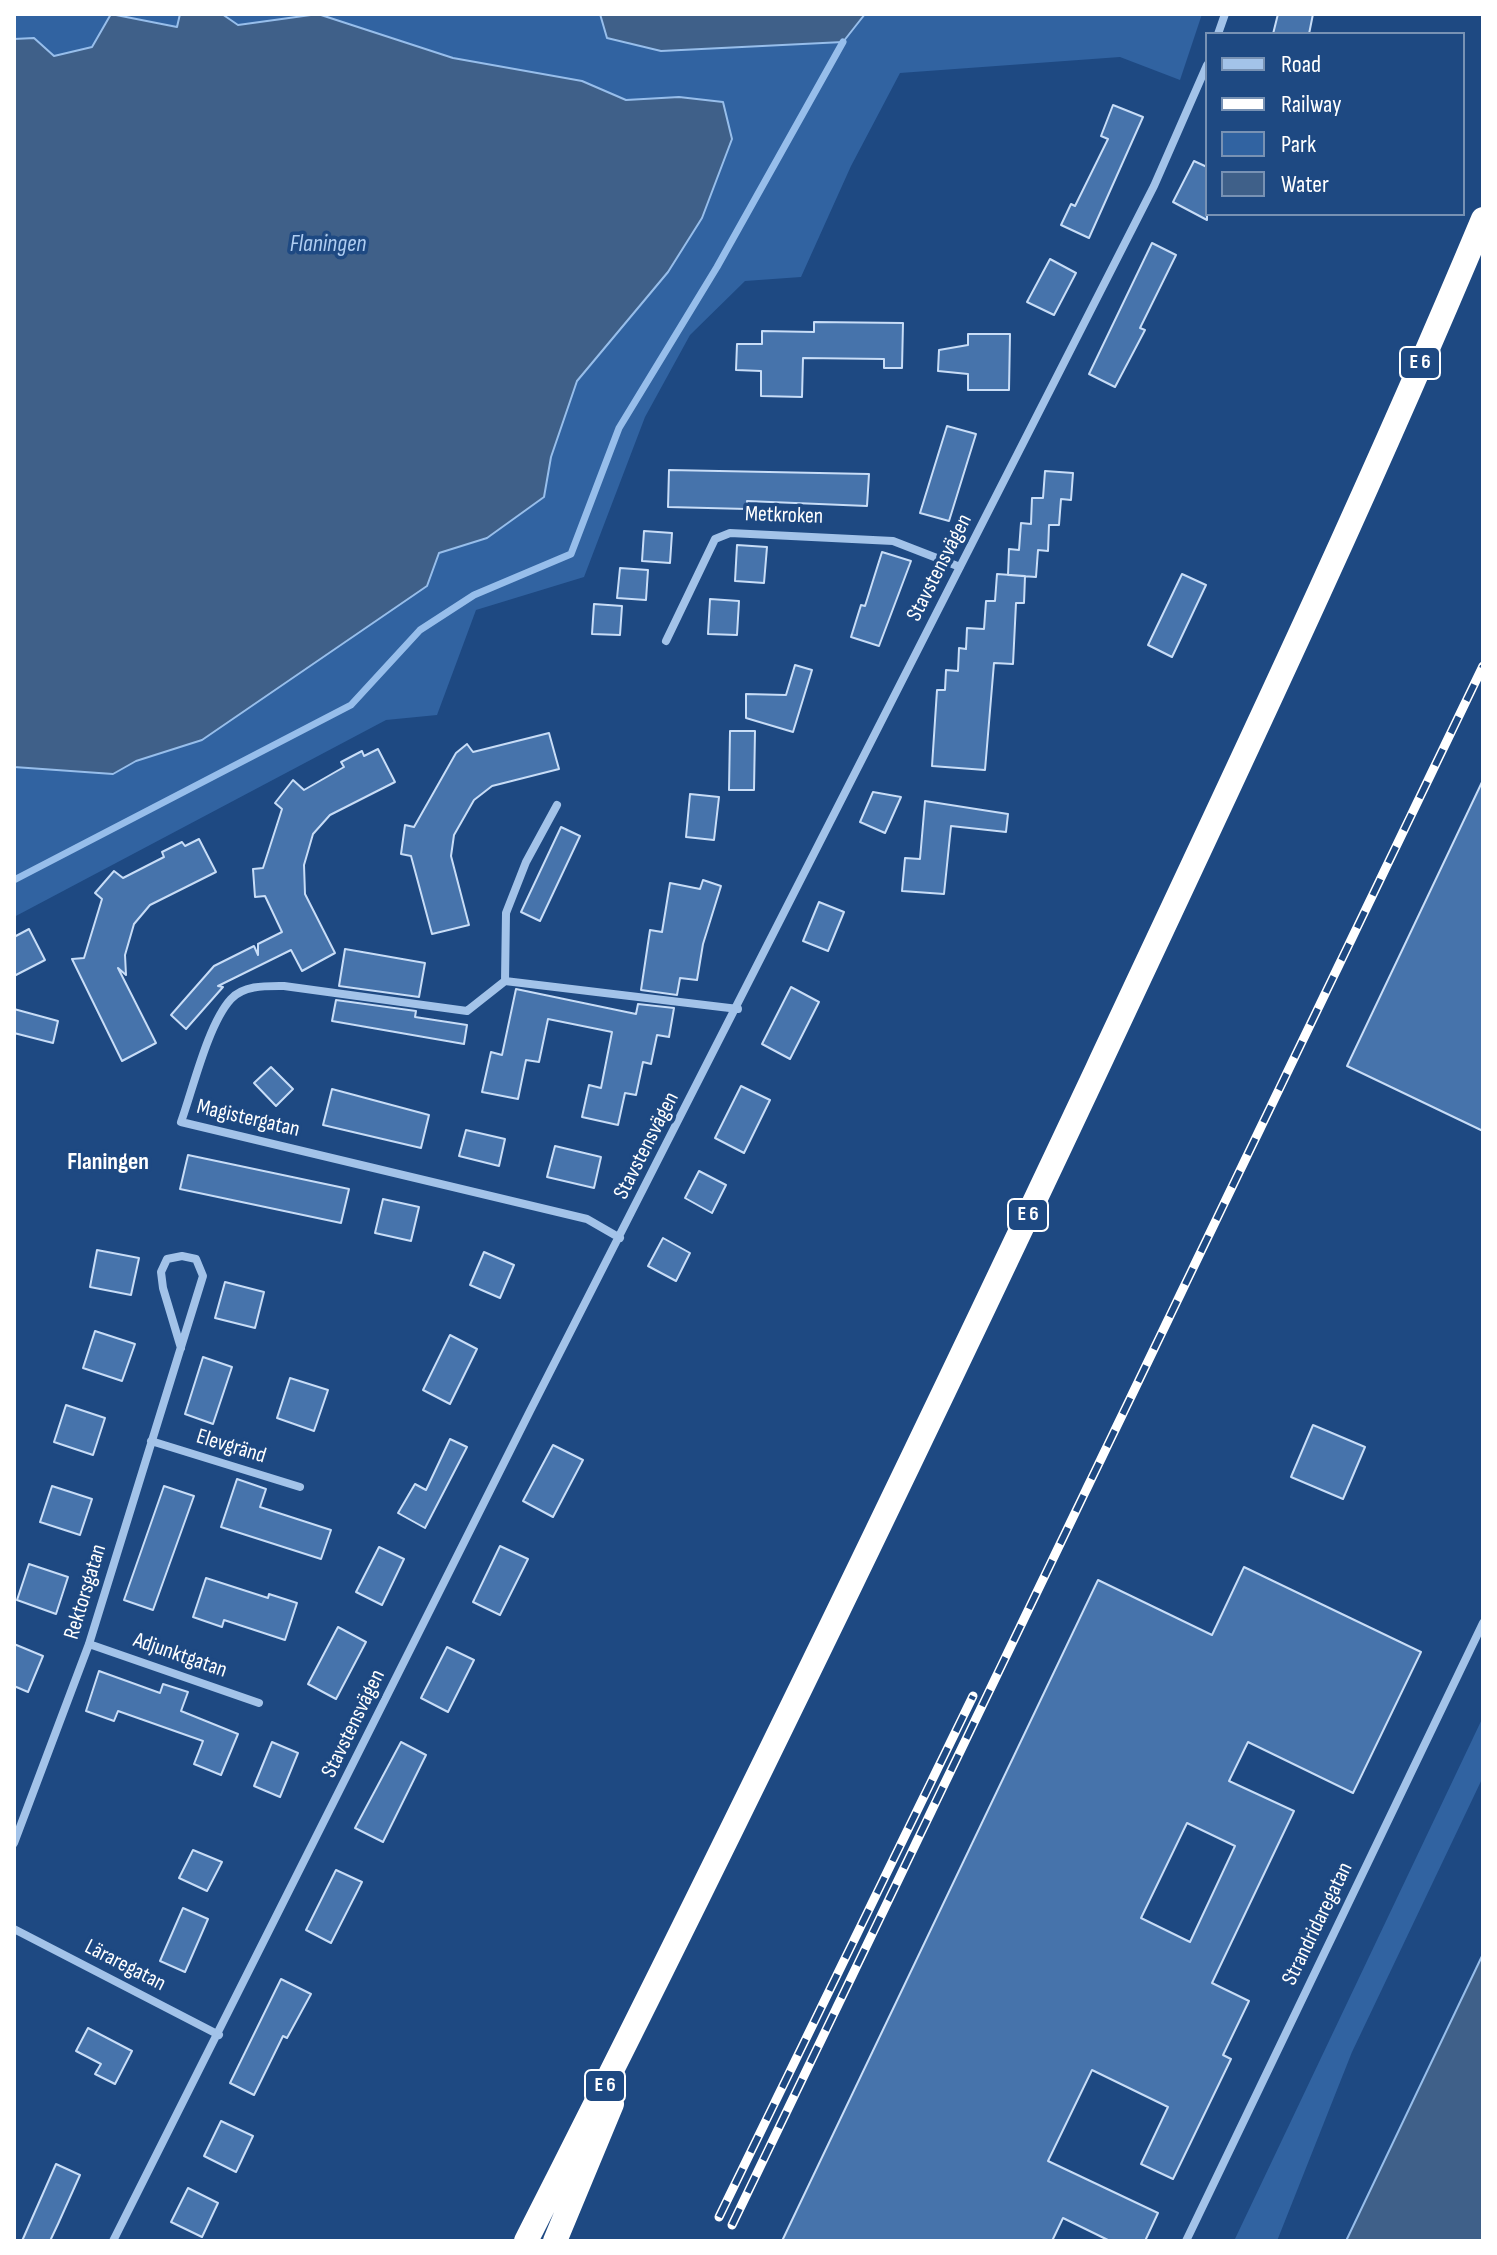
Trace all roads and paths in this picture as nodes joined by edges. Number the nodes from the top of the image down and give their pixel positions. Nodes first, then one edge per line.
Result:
1 (1205, 70) edge
2 (1481, 224) edge
3 (960, 567) junction
4 (666, 641) dead end
5 (557, 805) dead end
6 (505, 981) junction
7 (738, 1009) junction
8 (620, 1238) junction
9 (181, 1348) junction
10 (151, 1441) junction
11 (300, 1487) dead end
12 (1483, 1623) edge
13 (89, 1644) junction
14 (259, 1703) dead end
15 (14, 1843) edge
16 (14, 1929) edge
17 (684, 1931) junction
18 (219, 2035) junction
19 (113, 2241) edge
20 (526, 2241) edge
21 (555, 2241) edge
22 (1186, 2241) edge

1 - 3 street, Stavstensvägen
2 - 17 highway, E 6
3 - 4 street, Metkroken
3 - 7 street, Stavstensvägen
5 - 6 street
6 - 7 street
6 - 8 street, Magistergatan
7 - 8 street, Stavstensvägen
8 - 18 street, Stavstensvägen
9 - 9 street, Rektorsgatan
9 - 10 street, Rektorsgatan
10 - 11 street, Elevgränd
10 - 13 street, Rektorsgatan
12 - 22 street, Strandridaregatan
13 - 14 street, Adjunktgatan
13 - 15 street, Rektorsgatan
16 - 18 street, Läraregatan
17 - 20 highway, E 6
17 - 21 highway, E 6
18 - 19 street, Stavstensvägen

